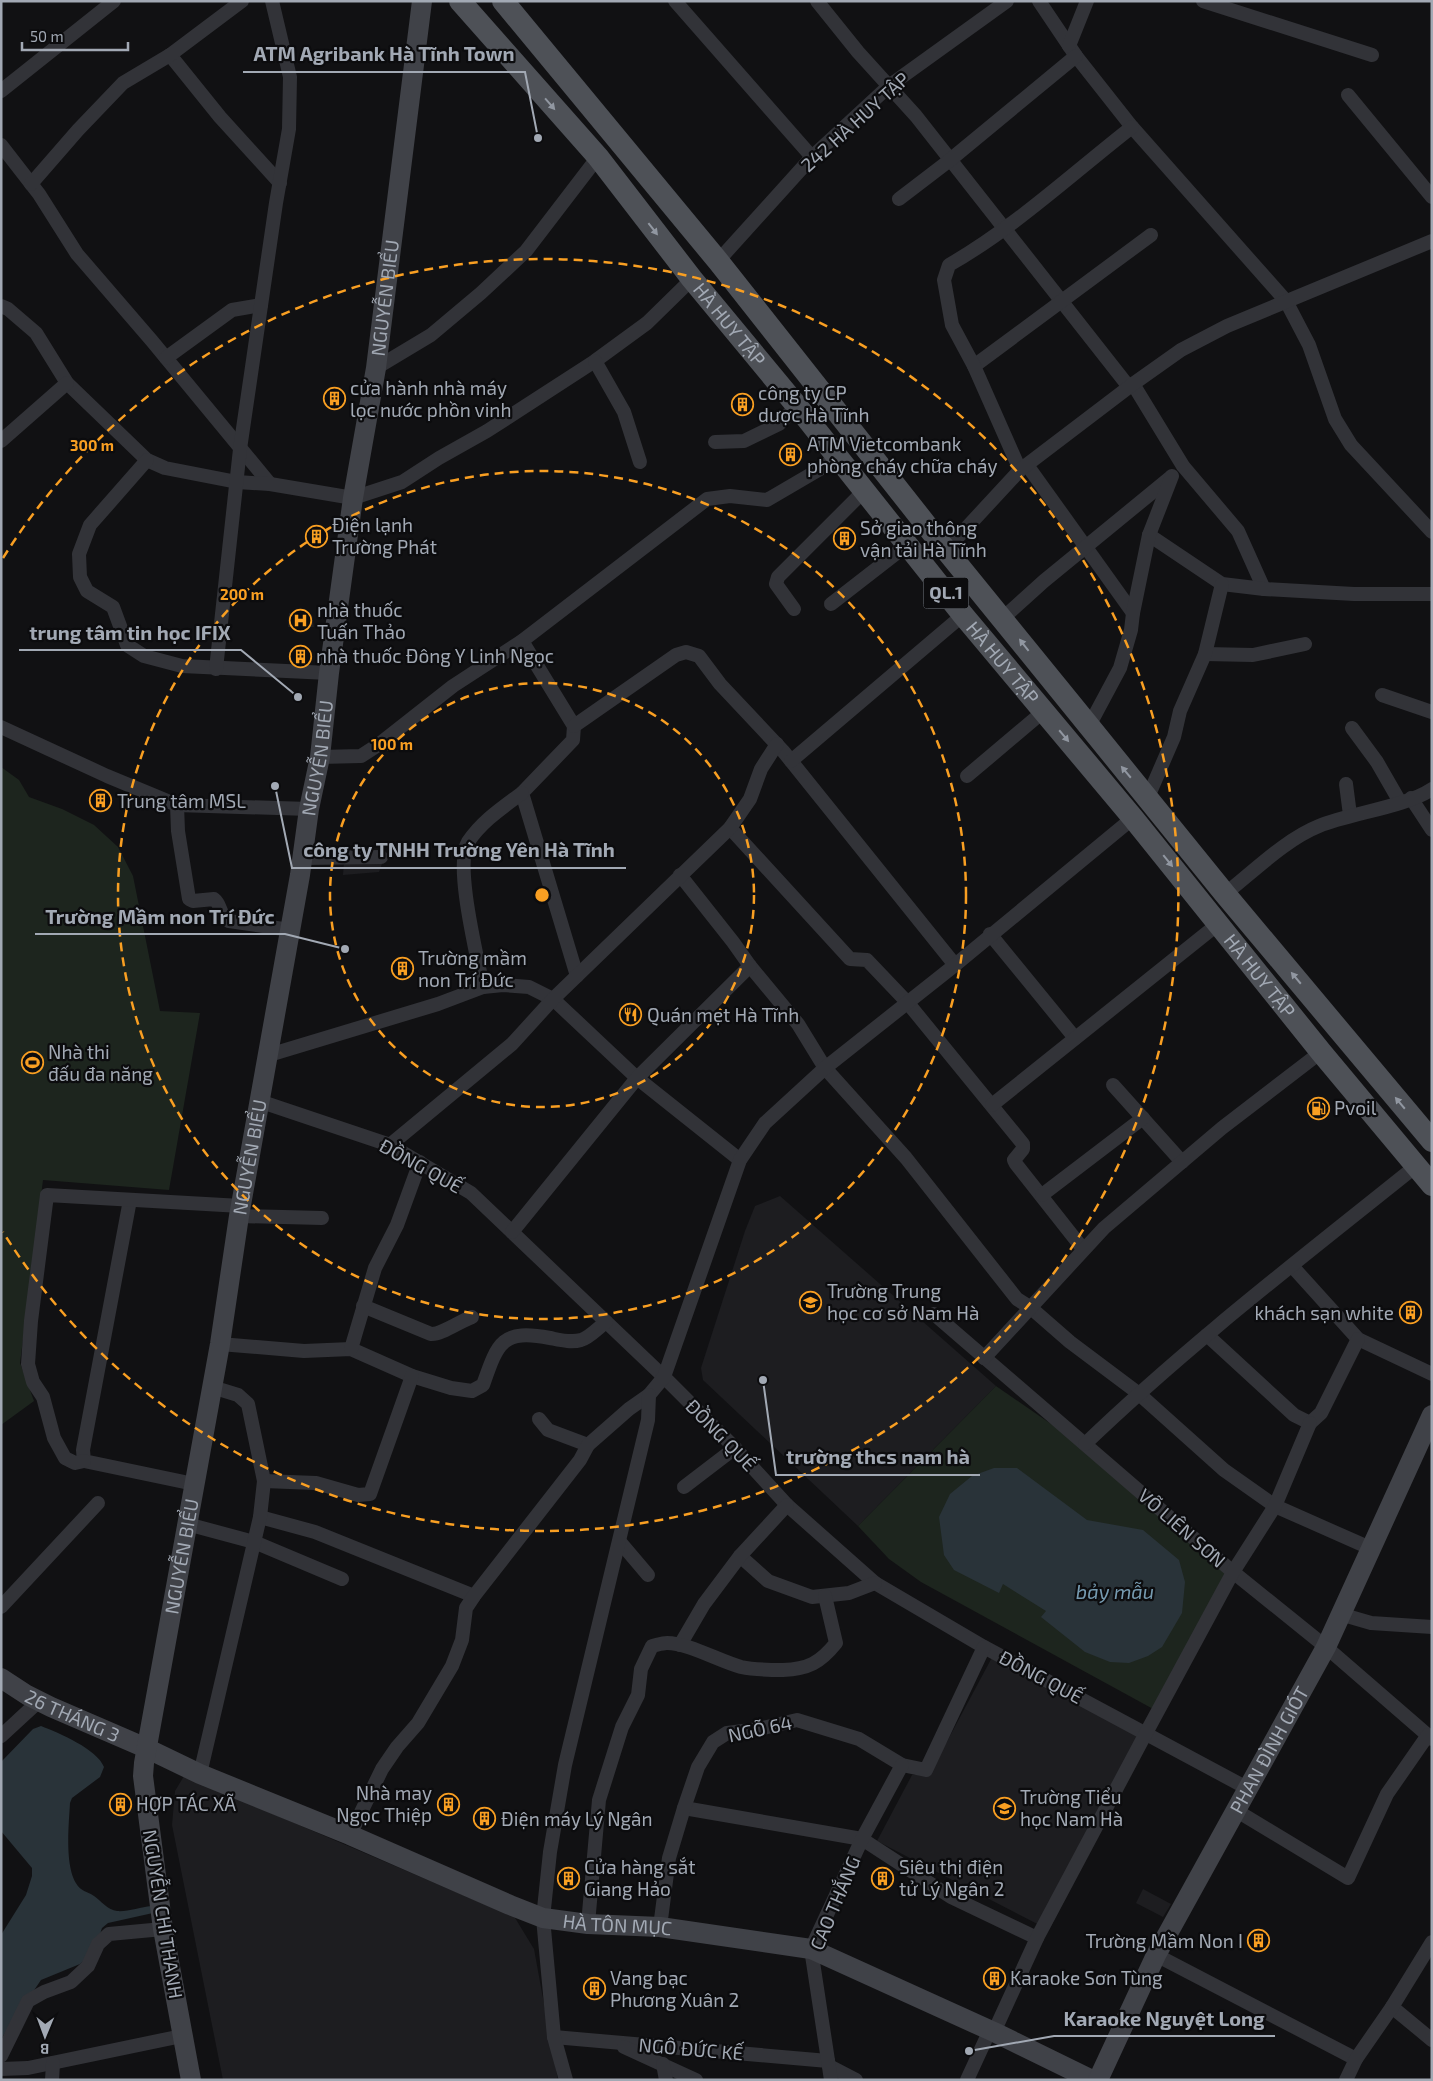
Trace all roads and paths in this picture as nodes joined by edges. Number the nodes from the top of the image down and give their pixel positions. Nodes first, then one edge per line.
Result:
1 (114, 1) edge
2 (242, 1) edge
3 (272, 1) edge
4 (422, 1) edge
5 (460, 1) edge
6 (503, 1) edge
7 (675, 1) edge
8 (817, 1) edge
9 (1007, 1) edge
10 (1039, 1) edge
11 (1087, 1) edge
12 (1203, 1) edge
13 (1073, 51) junction
14 (170, 55) junction
15 (1372, 55) dead end
16 (889, 86) junction
17 (1, 92) edge
18 (1348, 95) dead end
19 (1132, 127) junction
20 (1, 145) edge
21 (598, 158) junction
22 (812, 158) junction
23 (950, 160) junction
24 (280, 183) junction
25 (32, 184) junction
26 (1432, 197) edge
27 (899, 199) dead end
28 (1005, 228) junction
29 (1151, 235) dead end
30 (1432, 241) edge
31 (718, 261) junction
32 (692, 279) junction
33 (1063, 301) junction
34 (1286, 301) junction
35 (261, 305) junction
36 (1, 306) edge
37 (166, 358) junction
38 (595, 361) junction
39 (974, 366) junction
40 (376, 368) junction
41 (67, 383) junction
42 (1131, 385) junction
43 (797, 406) junction
44 (1, 441) edge
45 (715, 442) dead end
46 (240, 449) junction
47 (836, 457) junction
48 (147, 460) junction
49 (640, 462) dead end
50 (1183, 466) junction
51 (1023, 467) junction
52 (1172, 476) junction
53 (237, 482) junction
54 (270, 484) junction
55 (864, 491) junction
56 (353, 498) junction
57 (1432, 532) edge
58 (1149, 535) junction
59 (907, 545) junction
60 (1086, 547) junction
61 (946, 550) junction
62 (1222, 584) junction
63 (1264, 589) junction
64 (1432, 594) edge
65 (831, 604) dead end
66 (794, 609) dead end
67 (1132, 612) junction
68 (963, 615) junction
69 (1003, 618) junction
70 (522, 641) junction
71 (1305, 644) dead end
72 (1205, 654) junction
73 (216, 669) junction
74 (329, 673) junction
75 (1382, 695) dead end
76 (1044, 711) junction
77 (1432, 712) edge
78 (574, 726) junction
79 (1089, 726) junction
80 (1, 727) edge
81 (1352, 728) dead end
82 (777, 744) junction
83 (320, 757) junction
84 (791, 761) junction
85 (967, 776) dead end
86 (1346, 784) dead end
87 (1432, 788) edge
88 (522, 793) junction
89 (1148, 797) junction
90 (1406, 800) junction
91 (177, 805) junction
92 (309, 809) junction
93 (1350, 815) junction
94 (1133, 818) junction
95 (730, 828) junction
96 (1432, 830) edge
97 (381, 856) dead end
98 (302, 858) junction
99 (680, 875) junction
100 (1225, 894) junction
101 (1218, 924) junction
102 (290, 930) junction
103 (990, 934) junction
104 (955, 964) junction
105 (750, 966) junction
106 (577, 976) junction
107 (484, 987) junction
108 (553, 999) junction
109 (907, 1002) junction
110 (1075, 1038) junction
111 (1321, 1052) junction
112 (269, 1055) junction
113 (825, 1068) junction
114 (637, 1078) junction
115 (1113, 1085) dead end
116 (259, 1101) junction
117 (992, 1105) junction
118 (1143, 1118) junction
119 (1432, 1140) edge
120 (390, 1145) junction
121 (740, 1160) junction
122 (420, 1162) junction
123 (1182, 1162) junction
124 (1416, 1166) junction
125 (1432, 1185) edge
126 (1042, 1195) junction
127 (130, 1200) junction
128 (240, 1211) junction
129 (322, 1218) dead end
130 (512, 1232) junction
131 (1083, 1250) junction
132 (1292, 1266) junction
133 (363, 1306) junction
134 (1031, 1308) junction
135 (934, 1314) dead end
136 (472, 1317) dead end
137 (606, 1322) junction
138 (1207, 1335) junction
139 (1358, 1339) junction
140 (220, 1344) junction
141 (351, 1349) junction
142 (984, 1358) junction
143 (1432, 1374) edge
144 (412, 1376) junction
145 (664, 1377) junction
146 (212, 1387) junction
147 (1138, 1393) junction
148 (649, 1395) junction
149 (1432, 1415) edge
150 (539, 1419) dead end
151 (1310, 1423) junction
152 (1085, 1444) junction
153 (588, 1445) junction
154 (735, 1448) junction
155 (84, 1461) junction
156 (264, 1481) junction
157 (194, 1484) junction
158 (684, 1487) dead end
159 (98, 1503) dead end
160 (787, 1505) junction
161 (1275, 1506) junction
162 (260, 1517) junction
163 (187, 1524) junction
164 (254, 1542) junction
165 (620, 1542) junction
166 (1370, 1548) junction
167 (740, 1556) junction
168 (1233, 1572) junction
169 (648, 1575) dead end
170 (342, 1579) dead end
171 (875, 1583) junction
172 (474, 1596) junction
173 (825, 1596) junction
174 (1, 1607) edge
175 (1340, 1614) junction
176 (1432, 1627) edge
177 (680, 1645) junction
178 (984, 1646) junction
179 (1326, 1647) junction
180 (1, 1678) edge
181 (39, 1701) junction
182 (1146, 1733) junction
183 (1, 1736) edge
184 (1430, 1737) edge
185 (146, 1748) junction
186 (902, 1765) junction
187 (200, 1774) junction
188 (1247, 1788) junction
189 (684, 1808) junction
190 (1237, 1811) junction
191 (350, 1835) junction
192 (862, 1839) junction
193 (543, 1918) junction
194 (588, 1924) junction
195 (660, 1927) junction
196 (163, 1929) junction
197 (1037, 1938) junction
198 (1432, 1942) edge
199 (811, 1950) junction
200 (1156, 1955) junction
201 (1392, 2007) junction
202 (992, 2031) junction
203 (182, 2036) junction
204 (554, 2037) junction
205 (1432, 2040) edge
206 (614, 2042) junction
207 (1, 2056) edge
208 (1356, 2059) junction
209 (53, 2063) junction
210 (663, 2064) junction
211 (1, 2069) edge
212 (829, 2069) edge
213 (52, 2080) edge
214 (191, 2080) edge
215 (566, 2080) edge
216 (666, 2080) edge
217 (696, 2080) edge
218 (856, 2080) edge
219 (967, 2080) edge
220 (1092, 2080) edge
221 (1098, 2080) edge
222 (1346, 2080) edge

1 - 17 street
2 - 14 street
3 - 24 street
4 - 40 street, NGUYỄN BIỂU
5 -> 21 main road, HÀ HUY TẬP / QL.1
6 - 31 main road, HÀ HUY TẬP / QL.1
7 - 22 street
8 - 16 street
9 - 16 street, 242 HÀ HUY TẬP
10 - 13 street
11 - 13 street
12 - 15 street
13 - 19 street
13 - 23 street
14 - 24 street
14 - 25 street
16 - 22 street, 242 HÀ HUY TẬP
16 - 23 street
18 - 26 street
19 - 28 street
19 - 34 street
20 - 25 street
21 -> 32 main road, HÀ HUY TẬP / QL.1
21 - 40 street
22 - 31 street, 242 HÀ HUY TẬP
23 - 27 street
23 - 28 street
24 - 35 street
25 - 37 street
28 - 33 street
28 - 39 street
29 - 33 street
30 - 34 street
31 - 61 main road, HÀ HUY TẬP / QL.1
32 - 38 street
32 - 43 main road, HÀ HUY TẬP / QL.1
33 - 39 street
33 - 42 street
34 - 42 street
34 - 57 street
35 - 37 street
35 - 46 street
36 - 41 street
37 - 46 street
38 - 49 street
38 - 56 street
39 - 51 street
40 - 56 street, NGUYỄN BIỂU
41 - 44 street
41 - 48 street
42 - 50 street
42 - 51 street
43 - 45 street
43 - 47 main road, HÀ HUY TẬP / QL.1
46 - 53 street
46 - 54 street
47 - 55 main road, HÀ HUY TẬP / QL.1
47 - 70 street
48 - 53 street
48 - 73 street
50 - 52 street
50 - 63 street
51 - 60 street
51 - 61 street
52 - 58 street
52 - 60 street
53 - 54 street
53 - 73 street
54 - 56 street
55 - 59 main road, HÀ HUY TẬP / QL.1
55 - 66 street
56 - 74 street, NGUYỄN BIỂU
58 - 62 street
58 - 67 street
59 - 65 street
59 - 68 main road, HÀ HUY TẬP / QL.1
60 - 67 street
60 - 69 street
61 - 69 main road, HÀ HUY TẬP / QL.1
62 - 63 street
62 - 72 street
63 - 64 street
67 - 79 street
68 - 76 main road, HÀ HUY TẬP / QL.1
68 - 84 street
79 -> 69 main road, HÀ HUY TẬP / QL.1
70 - 78 street
70 - 83 street
71 - 72 street
72 - 89 street
73 - 74 street
74 - 83 street, NGUYỄN BIỂU
75 - 77 street
76 - 85 street
76 -> 94 main road, HÀ HUY TẬP / QL.1
78 - 82 street
78 - 88 street
89 -> 79 main road, HÀ HUY TẬP / QL.1
80 - 91 street
81 - 90 street
82 - 84 street
82 - 95 street
83 - 92 street, NGUYỄN BIỂU
84 - 104 street
86 - 93 street
87 - 90 street
88 - 106 street
88 - 107 street
89 - 94 main road
89 - 100 main road, HÀ HUY TẬP / QL.1
90 - 93 street
90 - 96 street
91 - 92 street
91 - 102 street
92 - 98 street, NGUYỄN BIỂU
93 - 100 street
94 -> 101 main road, HÀ HUY TẬP / QL.1
94 - 103 street
95 - 99 street
95 - 109 street
97 - 98 street
98 - 102 street, NGUYỄN BIỂU
99 - 105 street
99 - 106 street
119 -> 100 main road, HÀ HUY TẬP / QL.1
101 - 110 street
101 - 111 main road, HÀ HUY TẬP / QL.1
102 - 112 street, NGUYỄN BIỂU
103 - 104 street
103 - 110 street
104 - 109 street
105 - 113 street
105 - 114 street
106 - 108 street
107 - 108 street
107 - 112 street
108 - 114 street
108 - 120 street
109 - 113 street
109 - 117 street
110 - 117 street
111 - 123 street
111 - 124 main road, HÀ HUY TẬP / QL.1
112 - 116 street, NGUYỄN BIỂU
113 - 121 street
113 - 134 street
114 - 121 street
114 - 130 street
115 - 118 street
116 - 120 street, ĐỒNG QUẾ
116 - 128 street, NGUYỄN BIỂU
117 - 126 street
118 - 123 street
118 - 126 street
120 - 122 street, ĐỒNG QUẾ
121 - 145 street
122 - 130 street, ĐỒNG QUẾ
122 - 133 street
123 - 131 street
124 - 125 main road, HÀ HUY TẬP / QL.1
124 - 132 street
126 - 131 street
127 - 128 street
127 - 155 street
127 - 155 street
128 - 129 street
128 - 140 street, NGUYỄN BIỂU
130 - 137 street, ĐỒNG QUẾ
131 - 134 street
132 - 138 street
132 - 139 street
133 - 136 street
133 - 141 street
134 - 142 street
134 - 147 street
135 - 142 street, VÕ LIÊN SƠN
137 - 144 street
137 - 145 street, ĐỒNG QUẾ
138 - 147 street
138 - 151 street
139 - 143 street
139 - 151 street
140 - 141 street
140 - 146 street, NGUYỄN BIỂU
141 - 144 street
142 - 152 street, VÕ LIÊN SƠN
144 - 156 street
145 - 148 street
145 - 154 street, ĐỒNG QUẾ
146 - 156 street
146 - 157 street, NGUYỄN BIỂU
147 - 152 street
147 - 161 street
148 - 153 street
148 - 165 street
149 - 166 street, PHAN ĐÌNH GIÓT
150 - 153 street
151 - 161 street
152 - 168 street, VÕ LIÊN SƠN
153 - 172 street
154 - 158 street
154 - 160 street, ĐỒNG QUẾ
155 - 157 street
156 - 162 street
157 - 163 street, NGUYỄN BIỂU
159 - 174 street
160 - 167 street
160 - 171 street, ĐỒNG QUẾ
161 - 166 street
161 - 168 street
162 - 164 street
162 - 172 street
163 - 164 street
163 - 185 street, NGUYỄN BIỂU
164 - 170 street
164 - 187 street
165 - 169 street
165 - 193 street
166 - 175 street, PHAN ĐÌNH GIÓT
167 - 173 street
167 - 177 street
168 - 179 street, VÕ LIÊN SƠN
168 - 182 street
171 - 173 street
171 - 178 street, ĐỒNG QUẾ
172 - 191 street
173 - 177 street
175 - 176 street
175 - 179 street, PHAN ĐÌNH GIÓT
177 - 194 street
178 - 182 street, ĐỒNG QUẾ
178 - 186 street
179 - 184 street, VÕ LIÊN SƠN
179 - 188 street, PHAN ĐÌNH GIÓT
180 - 181 street, 26 THÁNG 3
181 - 183 street
181 - 185 street, 26 THÁNG 3
182 - 188 street, ĐỒNG QUẾ
182 - 197 street
184 - 190 street
185 - 187 street, HÀ TÔN MỤC
185 - 196 street, NGUYỄN CHÍ THANH
186 - 189 street, NGÕ 64
186 - 192 street, CAO THẮNG
187 - 191 street, HÀ TÔN MỤC
188 - 190 street, PHAN ĐÌNH GIÓT
189 - 192 street
189 - 195 street, NGÕ 64
190 - 200 street, PHAN ĐÌNH GIÓT
191 - 193 street, HÀ TÔN MỤC
192 - 197 street
192 - 199 street, CAO THẮNG
193 - 194 street, HÀ TÔN MỤC
193 - 204 street
194 - 195 street, HÀ TÔN MỤC
195 - 199 street, HÀ TÔN MỤC
196 - 203 street, NGUYỄN CHÍ THANH
196 - 207 street
197 - 202 street
198 - 201 street
199 - 202 street, HÀ TÔN MỤC
199 - 212 street, CAO THẮNG
200 - 208 street
200 - 221 street, PHAN ĐÌNH GIÓT
201 - 205 street
201 - 208 street
202 - 219 street
202 - 220 street, HÀ TÔN MỤC
203 - 209 street
203 - 214 street, NGUYỄN CHÍ THANH
204 - 206 street, NGÔ ĐỨC KẾ
204 - 215 street
206 - 210 street
206 - 212 street, NGÔ ĐỨC KẾ
208 - 222 street
209 - 211 street
209 - 213 street
210 - 216 street
210 - 217 street
212 - 218 street

